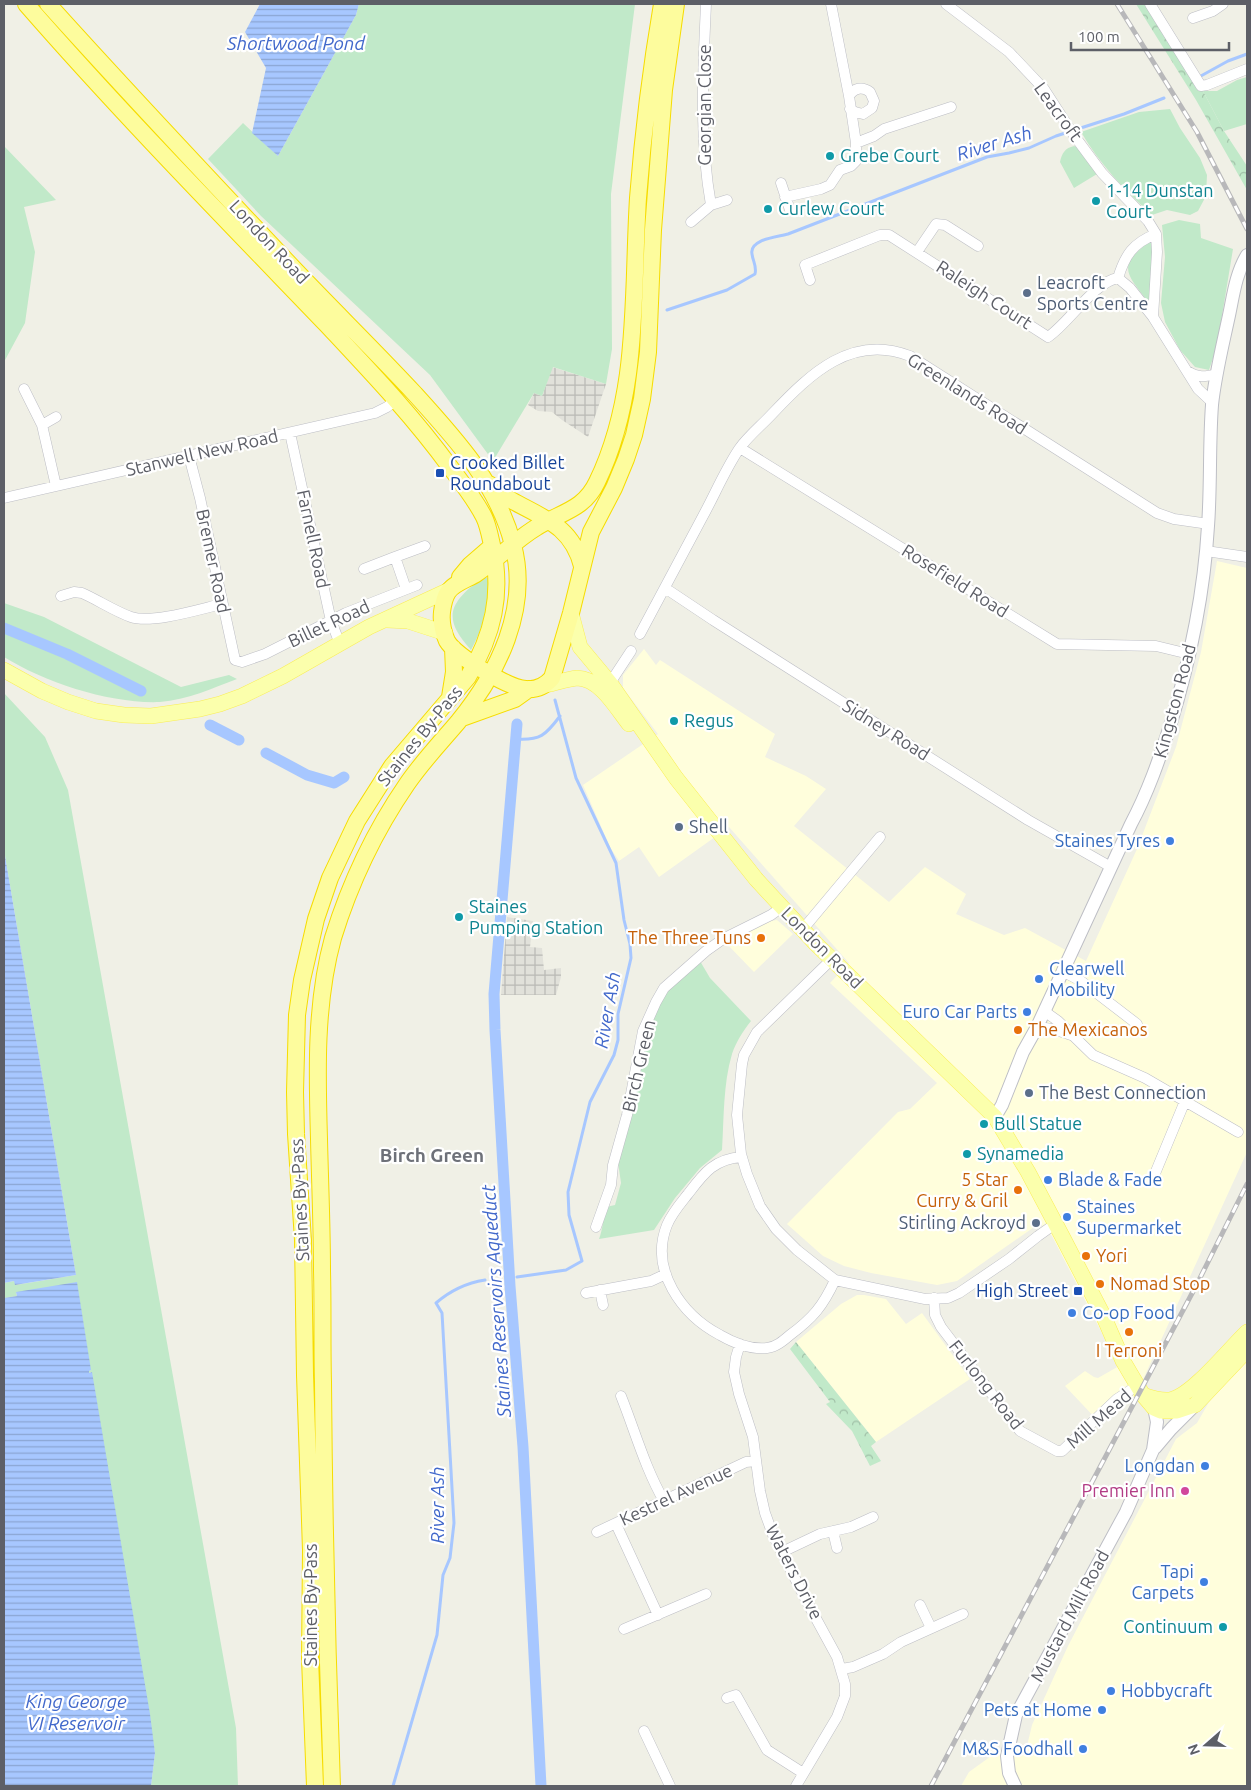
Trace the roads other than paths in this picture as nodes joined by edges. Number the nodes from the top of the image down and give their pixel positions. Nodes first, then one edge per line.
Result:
1 (26, 4) edge
2 (48, 4) edge
3 (662, 4) edge
4 (676, 4) edge
5 (706, 4) edge
6 (831, 4) edge
7 (1150, 4) edge
8 (1223, 4) edge
9 (950, 5) edge
10 (1193, 18) dead end
11 (1247, 69) edge
12 (849, 96) junction
13 (951, 107) dead end
14 (850, 109) junction
15 (856, 143) junction
16 (781, 183) dead end
17 (785, 197) junction
18 (727, 200) dead end
19 (711, 205) junction
20 (790, 210) dead end
21 (691, 222) dead end
22 (1156, 234) junction
23 (978, 246) dead end
24 (916, 252) junction
25 (1247, 255) edge
26 (1118, 278) junction
27 (810, 280) dead end
28 (1153, 318) junction
29 (1187, 370) junction
30 (1217, 374) junction
31 (24, 389) dead end
32 (396, 400) junction
33 (1213, 403) junction
34 (56, 417) dead end
35 (42, 424) junction
36 (290, 433) junction
37 (740, 448) junction
38 (189, 456) junction
39 (487, 483) junction
40 (56, 486) junction
41 (4, 498) edge
42 (548, 521) junction
43 (1209, 524) junction
44 (513, 544) junction
45 (425, 546) dead end
46 (1206, 551) junction
47 (395, 557) junction
48 (1247, 557) edge
49 (492, 560) junction
50 (582, 566) junction
51 (364, 569) dead end
52 (517, 571) junction
53 (417, 585) dead end
54 (665, 588) junction
55 (406, 590) junction
56 (449, 590) junction
57 (61, 596) dead end
58 (222, 604) junction
59 (571, 613) junction
60 (383, 620) junction
61 (331, 621) junction
62 (640, 634) dead end
63 (449, 640) junction
64 (340, 644) junction
65 (631, 650) dead end
66 (1189, 654) junction
67 (242, 662) joint
68 (476, 664) junction
69 (4, 670) edge
70 (491, 675) junction
71 (610, 683) junction
72 (546, 685) junction
73 (528, 689) junction
74 (450, 699) junction
75 (462, 718) junction
76 (666, 763) junction
77 (880, 837) dead end
78 (1111, 867) junction
79 (782, 907) junction
80 (803, 930) junction
81 (832, 960) junction
82 (1062, 971) junction
83 (1044, 1011) junction
84 (1137, 1024) dead end
85 (1037, 1026) junction
86 (1075, 1036) junction
87 (1185, 1101) junction
88 (995, 1117) junction
89 (1238, 1132) dead end
90 (742, 1157) junction
91 (1154, 1176) dead end
92 (1055, 1224) junction
93 (596, 1227) dead end
94 (666, 1274) junction
95 (835, 1280) junction
96 (600, 1290) junction
97 (586, 1293) dead end
98 (934, 1298) junction
99 (602, 1305) dead end
100 (1247, 1332) edge
101 (740, 1344) junction
102 (1247, 1350) edge
103 (1140, 1390) junction
104 (621, 1396) dead end
105 (1154, 1408) junction
106 (1171, 1413) junction
107 (636, 1436) junction
108 (626, 1440) dead end
109 (1153, 1450) junction
110 (1062, 1451) joint
111 (756, 1461) junction
112 (664, 1501) junction
113 (873, 1518) dead end
114 (616, 1524) junction
115 (833, 1530) junction
116 (597, 1532) dead end
117 (838, 1548) dead end
118 (782, 1552) junction
119 (706, 1594) dead end
120 (920, 1605) dead end
121 (963, 1614) dead end
122 (658, 1615) junction
123 (931, 1628) junction
124 (624, 1629) dead end
125 (842, 1669) junction
126 (728, 1698) dead end
127 (644, 1730) dead end
128 (803, 1773) junction
129 (315, 1786) edge
130 (332, 1786) edge
131 (670, 1786) edge
132 (796, 1786) edge
133 (1014, 1786) edge

1 - 32 highway, Staines By-Pass
2 - 39 highway, London Road
3 - 42 highway
4 - 50 highway
5 - 19 street, Georgian Close
6 - 12 street
7 - 11 street
8 - 10 street
9 - 22 street, Leacroft
12 - 14 street
12 - 14 street
13 - 15 street
14 - 15 street
15 - 17 street
16 - 17 street
17 - 20 street
18 - 19 street
19 - 21 street
22 - 26 street
22 - 28 street
23 - 24 street, Raleigh Court
24 - 26 street, Raleigh Court
24 - 27 street, Raleigh Court
25 - 30 street, Kingston Road
26 - 28 street
28 - 29 street
29 - 30 street
29 - 33 street
30 - 33 street, Kingston Road
31 - 35 street
32 - 36 street, Stanwell New Road
32 - 49 highway, Staines By-Pass
33 - 43 street, Kingston Road
34 - 35 street
35 - 40 street
36 - 38 street, Stanwell New Road
36 - 61 street, Farnell Road
37 - 43 street, Greenlands Road
37 - 54 street, Greenlands Road
37 - 66 street, Rosefield Road
38 - 40 street, Stanwell New Road
38 - 58 street, Bremer Road
39 - 42 highway
39 - 44 highway, Staines By-Pass
40 - 41 street, Stanwell New Road
42 - 44 highway
42 - 50 highway
43 - 46 street, Kingston Road
44 - 49 highway
44 - 52 highway, Staines By-Pass
45 - 47 street
46 - 48 street
46 - 66 street, Kingston Road
47 - 51 street
47 - 55 street
49 - 52 highway
49 - 56 highway
49 - 68 highway, Staines By-Pass
50 - 59 highway
52 - 70 highway, Staines By-Pass
53 - 55 street, Billet Road
54 - 62 street, Greenlands Road
54 - 78 street, Sidney Road
55 - 61 street, Billet Road
56 - 60 main road
56 - 63 highway
57 - 58 street
58 - 67 street, Bremer Road
59 - 71 main road, London Road
59 - 72 highway
60 - 63 main road
60 - 64 main road
61 - 64 street, Farnell Road
61 - 67 street, Billet Road
63 - 68 highway
63 - 74 highway
64 - 69 main road
65 - 71 street
66 - 78 street, Kingston Road
68 - 70 highway
68 - 74 highway, Staines By-Pass
70 - 73 highway
70 - 75 highway, Staines By-Pass
71 - 76 main road, London Road
72 - 73 highway
72 - 76 main road, London Road
73 - 75 highway
74 - 129 highway, Staines By-Pass
75 - 130 highway, Staines By-Pass
76 - 79 main road, London Road
77 - 80 street
78 - 82 street, Kingston Road
79 - 80 main road, London Road
79 - 93 street, Birch Green
80 - 81 main road, London Road
81 - 88 main road, London Road
81 - 90 street
82 - 83 street, Kingston Road
82 - 84 street
83 - 85 street, Kingston Road
83 - 86 street
85 - 86 street
85 - 88 street, Kingston Road
86 - 87 street
87 - 89 street
87 - 91 street
88 - 92 main road
90 - 94 street
90 - 95 street
92 - 98 street
92 - 103 main road
94 - 96 street
94 - 101 street
95 - 98 street
95 - 101 street
96 - 97 street
96 - 99 street
98 - 110 street, Furlong Road
100 - 106 main road
101 - 111 street, Waters Drive
102 - 106 main road
103 - 105 main road
103 - 106 main road
103 - 110 street, Mill Mead
104 - 107 street
105 - 106 main road
105 - 109 street, Mustard Mill Road
106 - 109 street, Mustard Mill Road
107 - 108 street
107 - 112 street
109 - 133 street, Mustard Mill Road
111 - 112 street, Kestrel Avenue
111 - 118 street, Waters Drive
112 - 114 street, Kestrel Avenue
113 - 115 street
114 - 116 street, Kestrel Avenue
114 - 122 street
115 - 117 street
115 - 118 street
118 - 125 street, Waters Drive
119 - 122 street
120 - 123 street
121 - 123 street
122 - 124 street
123 - 125 street
125 - 128 street, Waters Drive
126 - 128 street
127 - 131 street
128 - 132 street, Waters Drive

